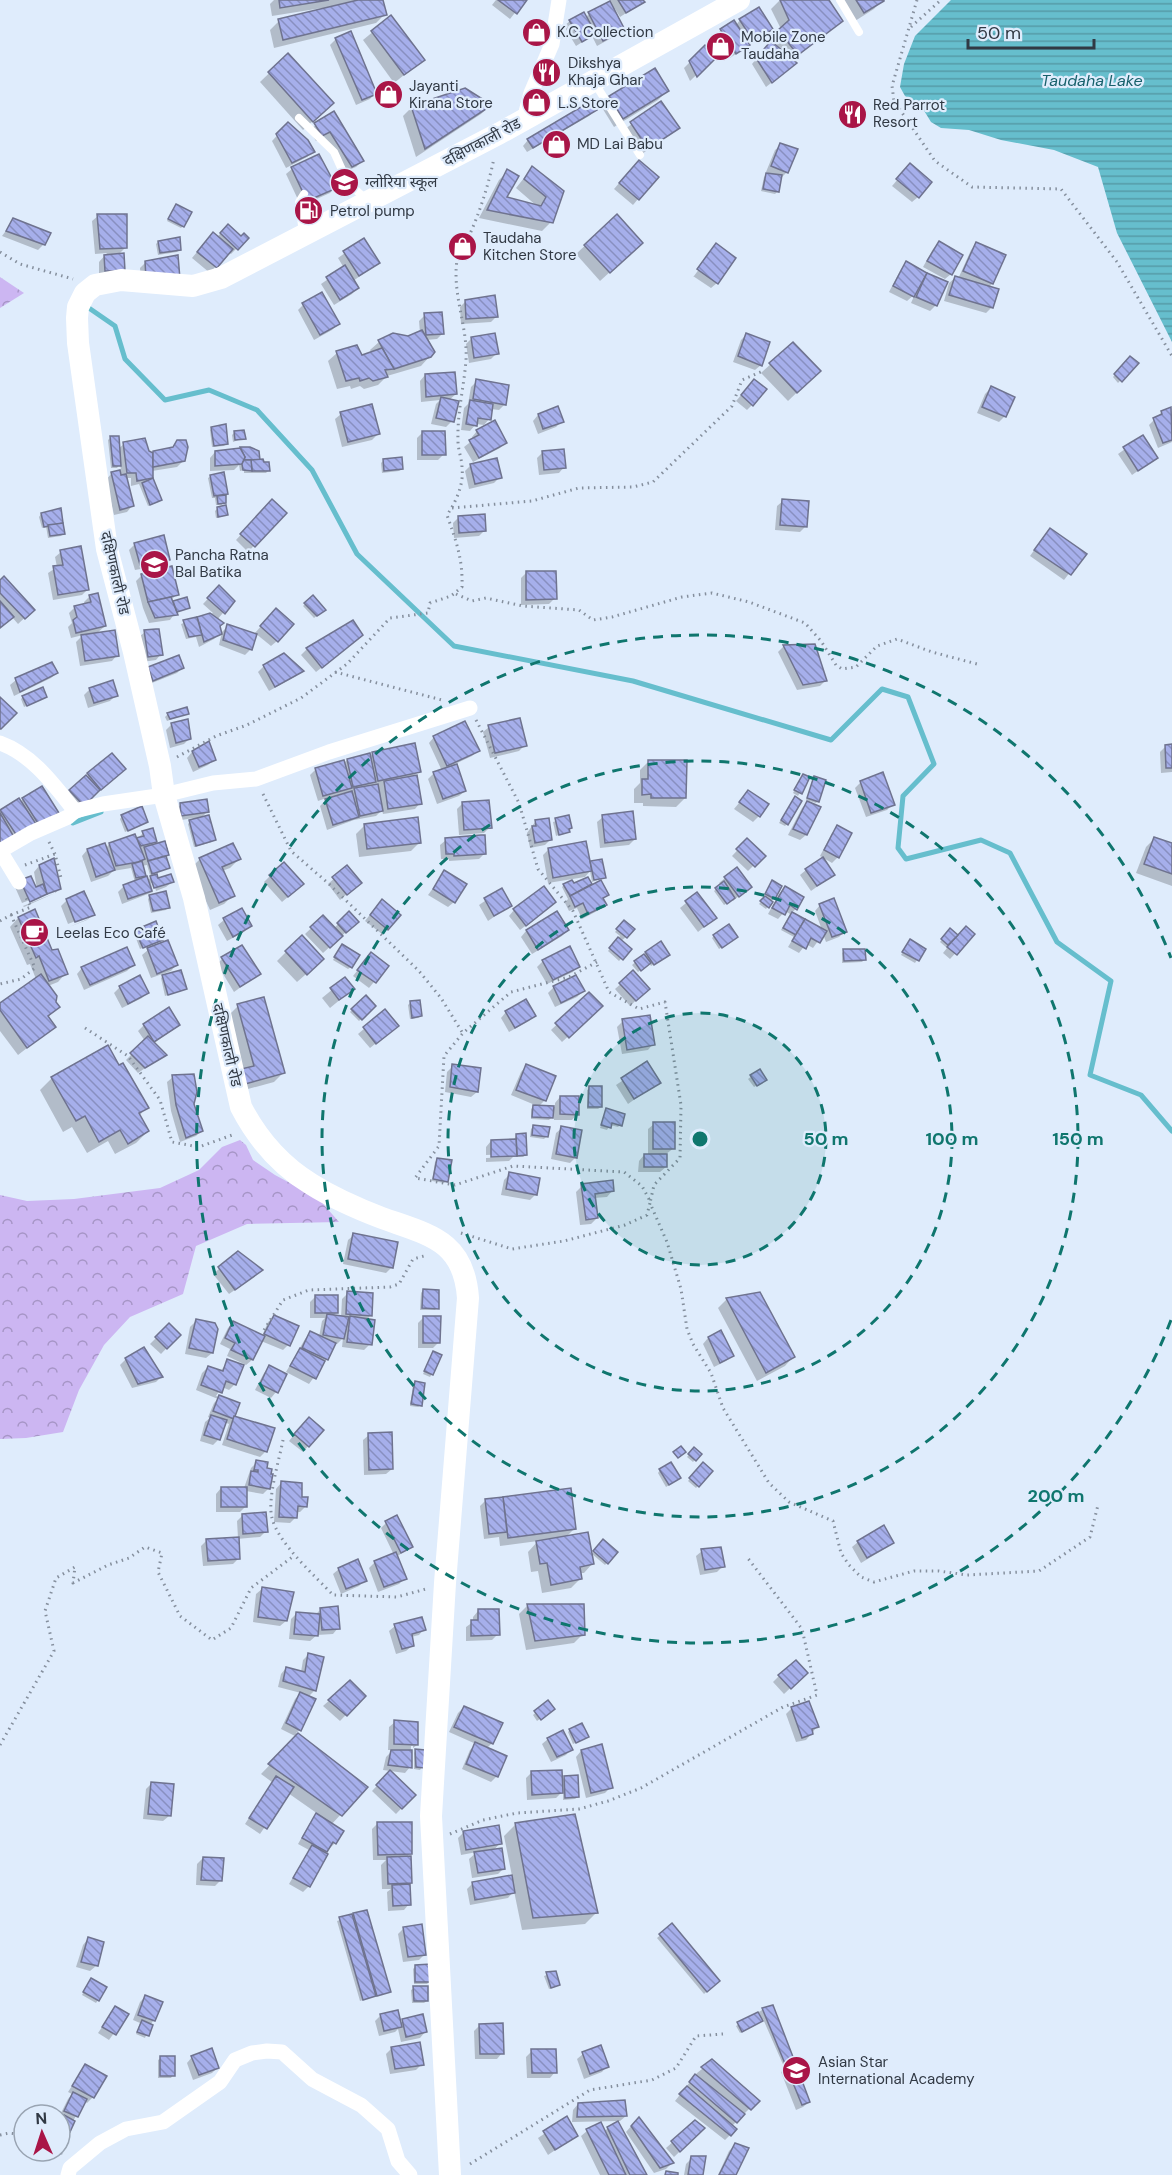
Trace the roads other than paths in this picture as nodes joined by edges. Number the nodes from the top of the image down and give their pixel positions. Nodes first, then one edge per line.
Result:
1 (559, 0) edge
2 (739, 0) edge
3 (840, 0) edge
4 (859, 32) dead end
5 (593, 81) junction
6 (299, 118) dead end
7 (524, 120) junction
8 (640, 155) dead end
9 (334, 181) dead end
10 (348, 183) junction
11 (304, 194) dead end
12 (368, 201) junction
13 (303, 235) junction
14 (470, 708) road end
15 (0, 743) edge
16 (164, 795) junction
17 (75, 812) junction
18 (0, 851) edge
19 (15, 876) road end
20 (455, 2172) edge
21 (68, 2175) edge
22 (410, 2175) edge

1 - 7 street
2 - 5 main road, दक्षिणकाली रोड
3 - 4 lane
5 - 7 main road, दक्षिणकाली रोड
5 - 8 lane
6 - 10 lane
7 - 12 main road, दक्षिणकाली रोड
9 - 10 lane
10 - 12 lane
11 - 13 lane
12 - 13 main road, दक्षिणकाली रोड
13 - 16 main road, दक्षिणकाली रोड
14 - 16 street
15 - 17 street
16 - 17 street
16 - 20 main road, दक्षिणकाली रोड
17 - 18 street
18 - 19 street
21 - 22 street

